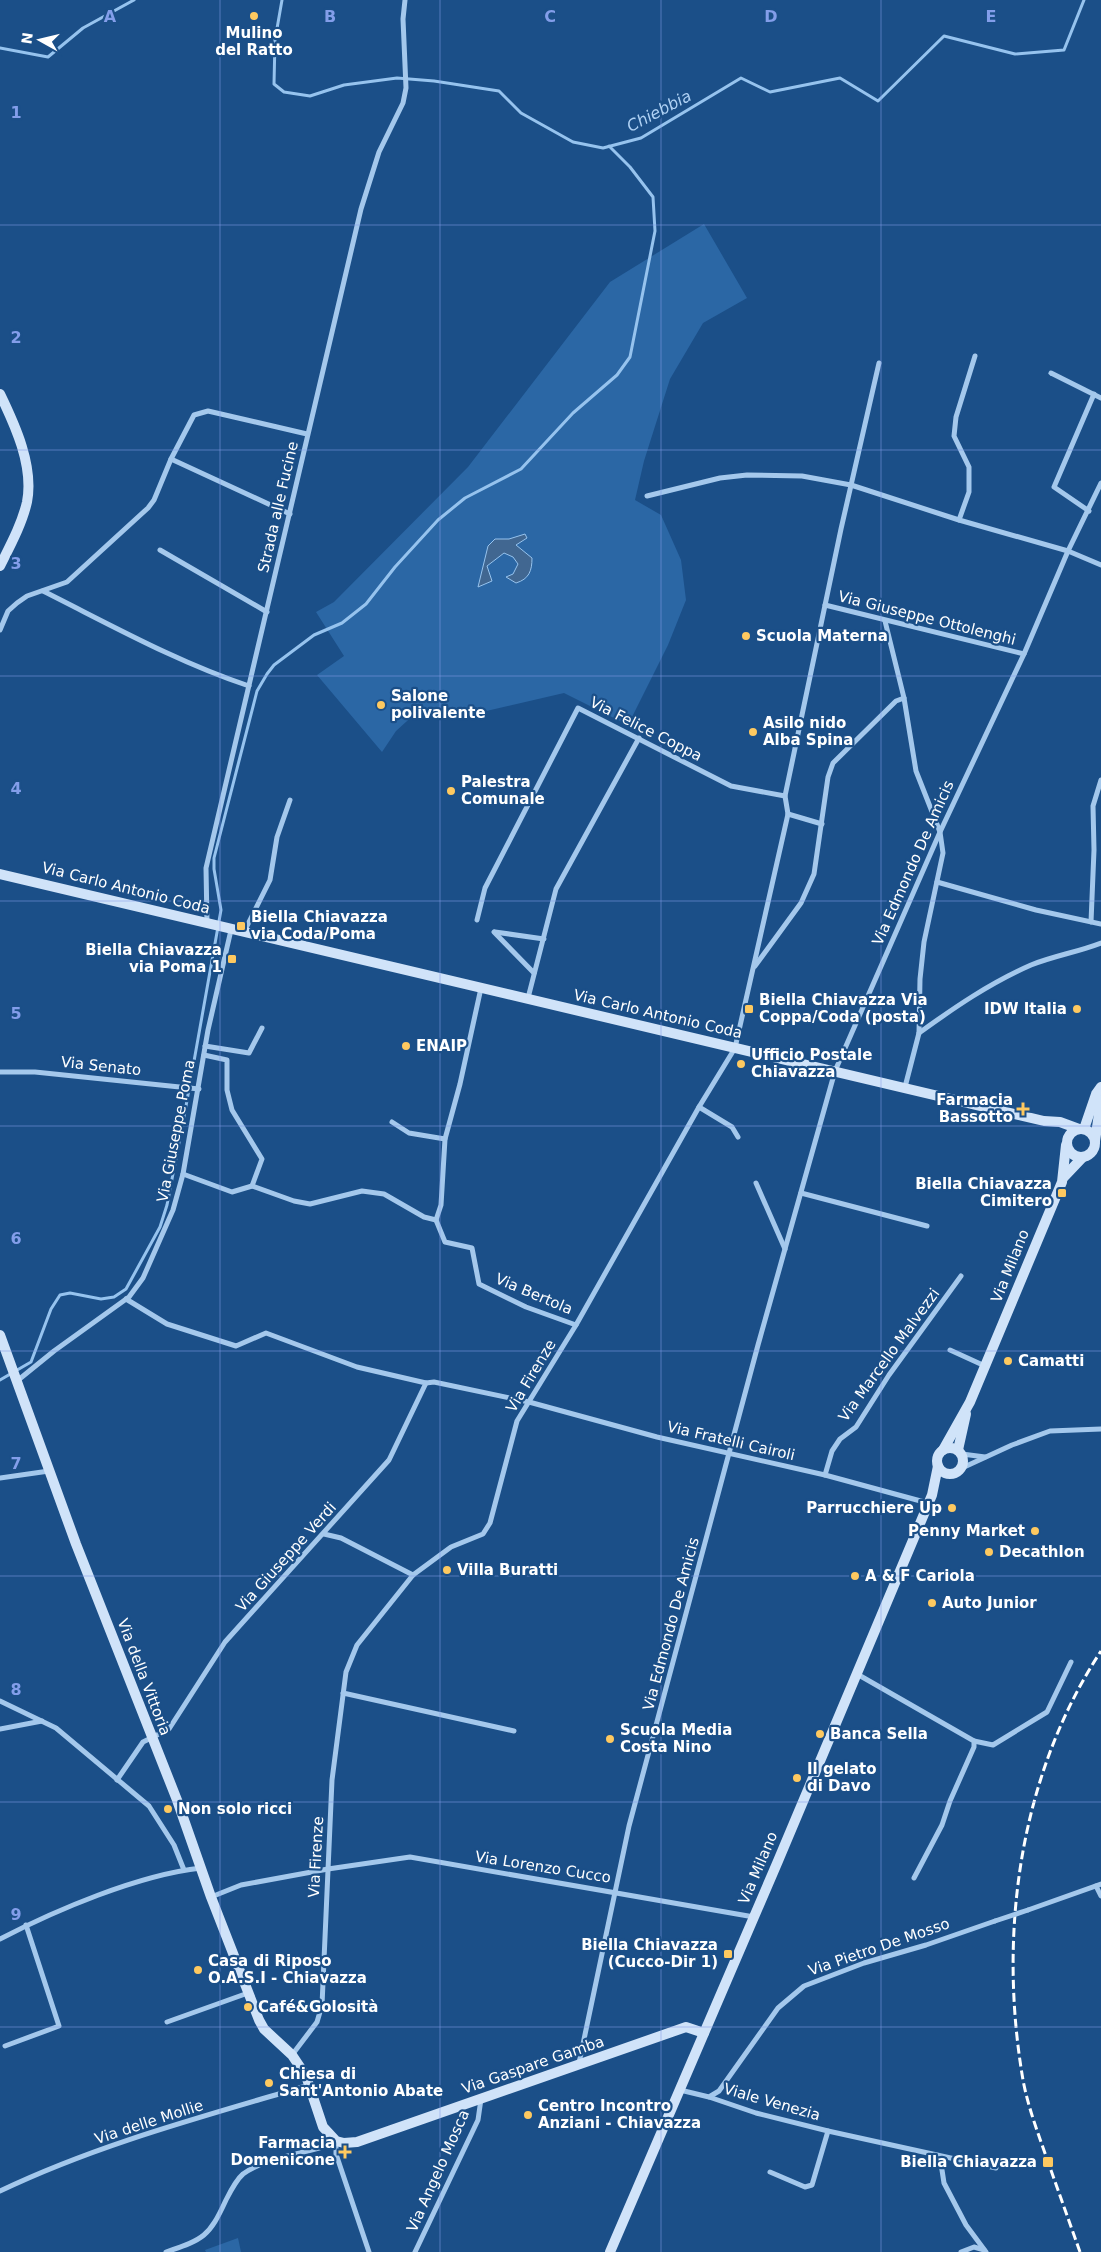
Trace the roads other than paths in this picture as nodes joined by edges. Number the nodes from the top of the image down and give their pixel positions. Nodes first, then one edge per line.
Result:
1 (405, 0) edge
2 (975, 356) dead end
3 (879, 363) dead end
4 (1051, 373) dead end
5 (0, 394) edge
6 (1094, 394) junction
7 (1101, 398) edge
8 (307, 434) junction
9 (171, 459) junction
10 (1101, 483) edge
11 (851, 485) junction
12 (647, 496) dead end
13 (1089, 511) junction
14 (290, 514) junction
15 (959, 520) junction
16 (160, 550) dead end
17 (1068, 551) junction
18 (1101, 565) edge
19 (0, 566) edge
20 (42, 591) junction
21 (825, 605) junction
22 (267, 612) junction
23 (885, 621) junction
24 (0, 630) edge
25 (1024, 654) junction
26 (250, 686) junction
27 (904, 698) junction
28 (639, 738) junction
29 (1101, 780) edge
30 (785, 796) junction
31 (290, 800) dead end
32 (788, 814) junction
33 (822, 824) junction
34 (940, 832) junction
35 (0, 874) edge
36 (937, 882) junction
37 (477, 920) dead end
38 (1091, 922) junction
39 (208, 924) junction
40 (1101, 924) edge
41 (231, 930) junction
42 (244, 933) junction
43 (544, 939) junction
44 (1101, 943) edge
45 (753, 968) junction
46 (534, 973) junction
47 (481, 987) junction
48 (528, 998) junction
49 (262, 1028) dead end
50 (919, 1033) junction
51 (205, 1046) junction
52 (735, 1048) junction
53 (204, 1054) junction
54 (835, 1071) junction
55 (0, 1072) edge
56 (905, 1087) junction
57 (1101, 1087) edge
58 (199, 1089) junction
59 (1101, 1100) edge
60 (699, 1107) junction
61 (1044, 1121) junction
62 (392, 1122) dead end
63 (1081, 1129) junction
64 (738, 1137) dead end
65 (445, 1139) junction
66 (1095, 1141) junction
67 (1066, 1143) junction
68 (1082, 1158) junction
69 (183, 1174) junction
70 (1063, 1178) junction
71 (756, 1183) dead end
72 (252, 1186) junction
73 (801, 1193) junction
74 (436, 1220) junction
75 (927, 1226) dead end
76 (785, 1249) junction
77 (961, 1276) dead end
78 (126, 1299) junction
79 (576, 1325) junction
80 (0, 1335) edge
81 (950, 1350) dead end
82 (985, 1366) junction
83 (16, 1378) junction
84 (426, 1382) junction
85 (529, 1402) junction
86 (970, 1402) junction
87 (1101, 1429) edge
88 (943, 1450) junction
89 (960, 1452) junction
90 (730, 1454) junction
91 (986, 1457) junction
92 (938, 1466) junction
93 (962, 1468) junction
94 (49, 1471) junction
95 (824, 1475) junction
96 (949, 1475) junction
97 (0, 1478) edge
98 (930, 1499) junction
99 (324, 1534) junction
100 (413, 1575) junction
101 (1071, 1662) dead end
102 (856, 1674) junction
103 (343, 1693) junction
104 (0, 1701) edge
105 (43, 1721) junction
106 (0, 1729) edge
107 (514, 1731) dead end
108 (152, 1738) junction
109 (974, 1741) junction
110 (117, 1780) junction
111 (201, 1868) junction
112 (328, 1869) junction
113 (184, 1870) junction
114 (914, 1878) dead end
115 (1099, 1885) edge
116 (615, 1892) junction
117 (1101, 1896) edge
118 (211, 1897) junction
119 (754, 1917) junction
120 (26, 1925) junction
121 (0, 1939) edge
122 (248, 1993) junction
123 (167, 2022) dead end
124 (704, 2033) junction
125 (4, 2046) dead end
126 (292, 2055) junction
127 (579, 2064) junction
128 (309, 2085) junction
129 (680, 2090) junction
130 (709, 2097) junction
131 (481, 2099) junction
132 (828, 2131) junction
133 (334, 2139) junction
134 (940, 2157) junction
135 (996, 2168) dead end
136 (770, 2172) dead end
137 (0, 2191) edge
138 (986, 2251) edge
139 (166, 2252) edge
140 (369, 2252) edge
141 (415, 2252) edge
142 (610, 2252) edge
143 (961, 2252) edge

1 - 8 street, Strada alle Fucine
2 - 15 street
3 - 11 street
4 - 6 street
5 - 19 street
6 - 7 street
6 - 13 street
8 - 9 street
8 - 14 street, Strada alle Fucine
9 - 14 street
9 - 20 street
10 - 13 street, Via Edmondo De Amicis
11 - 12 street
11 - 15 street
11 - 21 street
13 - 17 street, Via Edmondo De Amicis
14 - 22 street, Strada alle Fucine
15 - 17 street
16 - 22 street
17 - 18 street
17 - 25 street, Via Edmondo De Amicis
20 - 24 street
20 - 26 street
21 - 23 street, Via Giuseppe Ottolenghi
21 - 30 street
22 - 26 street, Strada alle Fucine
23 - 25 street, Via Giuseppe Ottolenghi
23 - 27 street
25 - 34 street, Via Edmondo De Amicis
26 - 39 street, Strada alle Fucine
27 - 33 street
27 - 34 street
28 - 30 street, Via Felice Coppa
28 - 37 street, Via Felice Coppa
28 - 43 street
29 - 38 street
30 - 32 street
31 - 42 street
32 - 33 street
32 - 45 street
33 - 45 street
34 - 36 street
34 - 54 street, Via Edmondo De Amicis
35 - 39 street, Via Carlo Antonio Coda
36 - 38 street
36 - 50 street
38 - 40 street
39 - 41 street, Via Carlo Antonio Coda
41 - 42 street, Via Carlo Antonio Coda
41 - 51 street, Via Giuseppe Poma
42 - 47 street, Via Carlo Antonio Coda
43 - 46 street
43 - 46 street
44 - 50 street
45 - 52 street
46 - 48 street
47 - 48 street, Via Carlo Antonio Coda
47 - 65 street
48 - 52 street, Via Carlo Antonio Coda
49 - 51 street, Via Giuseppe Poma
50 - 56 street
51 - 53 street, Via Giuseppe Poma
52 - 54 street, Via Carlo Antonio Coda
52 - 60 street, Via Firenze
53 - 58 street, Via Giuseppe Poma
53 - 72 street
54 - 56 street, Via Carlo Antonio Coda
54 - 73 street, Via Edmondo De Amicis
55 - 58 street, Via Senato
56 - 61 street, Via Carlo Antonio Coda
57 - 63 street
58 - 69 street, Via Giuseppe Poma
59 - 66 street, Via Milano
60 - 64 street
60 - 79 street, Via Firenze
61 - 63 street, Via Carlo Antonio Coda
61 - 67 street, Via Carlo Antonio Coda
62 - 65 street
63 - 66 street
63 - 67 street
65 - 74 street
66 - 68 street, Via Milano
67 - 68 street
67 - 70 street, Via Milano
68 - 70 street, Via Milano
69 - 72 street
69 - 78 street, Via Giuseppe Poma
70 - 82 street, Via Milano
71 - 76 street
72 - 74 street
73 - 75 street
73 - 76 street, Via Edmondo De Amicis
74 - 79 street, Via Bertola
76 - 90 street, Via Edmondo De Amicis
77 - 95 street, Via Marcello Malvezzi
78 - 83 street, Via Giuseppe Poma
78 - 84 street
79 - 85 street, Via Firenze
80 - 83 street, Via della Vittoria
81 - 82 street
82 - 86 street, Via Milano
83 - 94 street, Via della Vittoria
84 - 85 street
84 - 99 street, Via Giuseppe Verdi
85 - 90 street, Via Fratelli Cairoli
85 - 100 street, Via Firenze
86 - 88 street, Via Milano
86 - 89 street, Via Milano
87 - 91 street
88 - 89 street
88 - 92 street
89 - 91 street
89 - 93 street
90 - 95 street, Via Fratelli Cairoli
90 - 116 street, Via Edmondo De Amicis
91 - 93 street
92 - 96 street
92 - 98 street, Via Milano
93 - 96 street
94 - 97 street
94 - 108 street, Via della Vittoria
95 - 98 street, Via Fratelli Cairoli
96 - 98 street, Via Milano
98 - 102 street, Via Milano
99 - 100 street
99 - 108 street, Via Giuseppe Verdi
100 - 103 street, Via Firenze
101 - 109 street
102 - 109 street
102 - 119 street, Via Milano
103 - 107 street
103 - 112 street, Via Firenze
104 - 105 street
105 - 106 street
105 - 110 street
108 - 110 street, Via Giuseppe Verdi
108 - 111 street, Via della Vittoria
109 - 114 street
110 - 113 street
111 - 113 street
111 - 118 street, Via della Vittoria
112 - 116 street, Via Lorenzo Cucco
112 - 118 street, Via Lorenzo Cucco
112 - 126 street, Via Firenze
113 - 120 street
115 - 117 street
115 - 130 street, Via Pietro De Mosso, bridge
116 - 119 street, Via Lorenzo Cucco
116 - 127 street, Via Edmondo De Amicis
118 - 122 street, Via della Vittoria
119 - 124 street, Via Milano
120 - 121 street
120 - 125 street
122 - 123 street
122 - 126 street, Via della Vittoria
124 - 127 street, Via Gaspare Gamba
124 - 129 street, Via Milano
126 - 128 street
127 - 131 street, Via Gaspare Gamba
128 - 133 street
128 - 137 street, Via delle Mollie
129 - 130 street
129 - 142 street, Via Milano
130 - 132 street, Viale Venezia
131 - 133 street, Via Gaspare Gamba
131 - 141 street, Via Angelo Mosca
132 - 134 street, Viale Venezia
132 - 136 street, Viale Venezia
133 - 139 street
133 - 140 street
134 - 135 street, Viale Venezia
134 - 138 street
138 - 143 street

